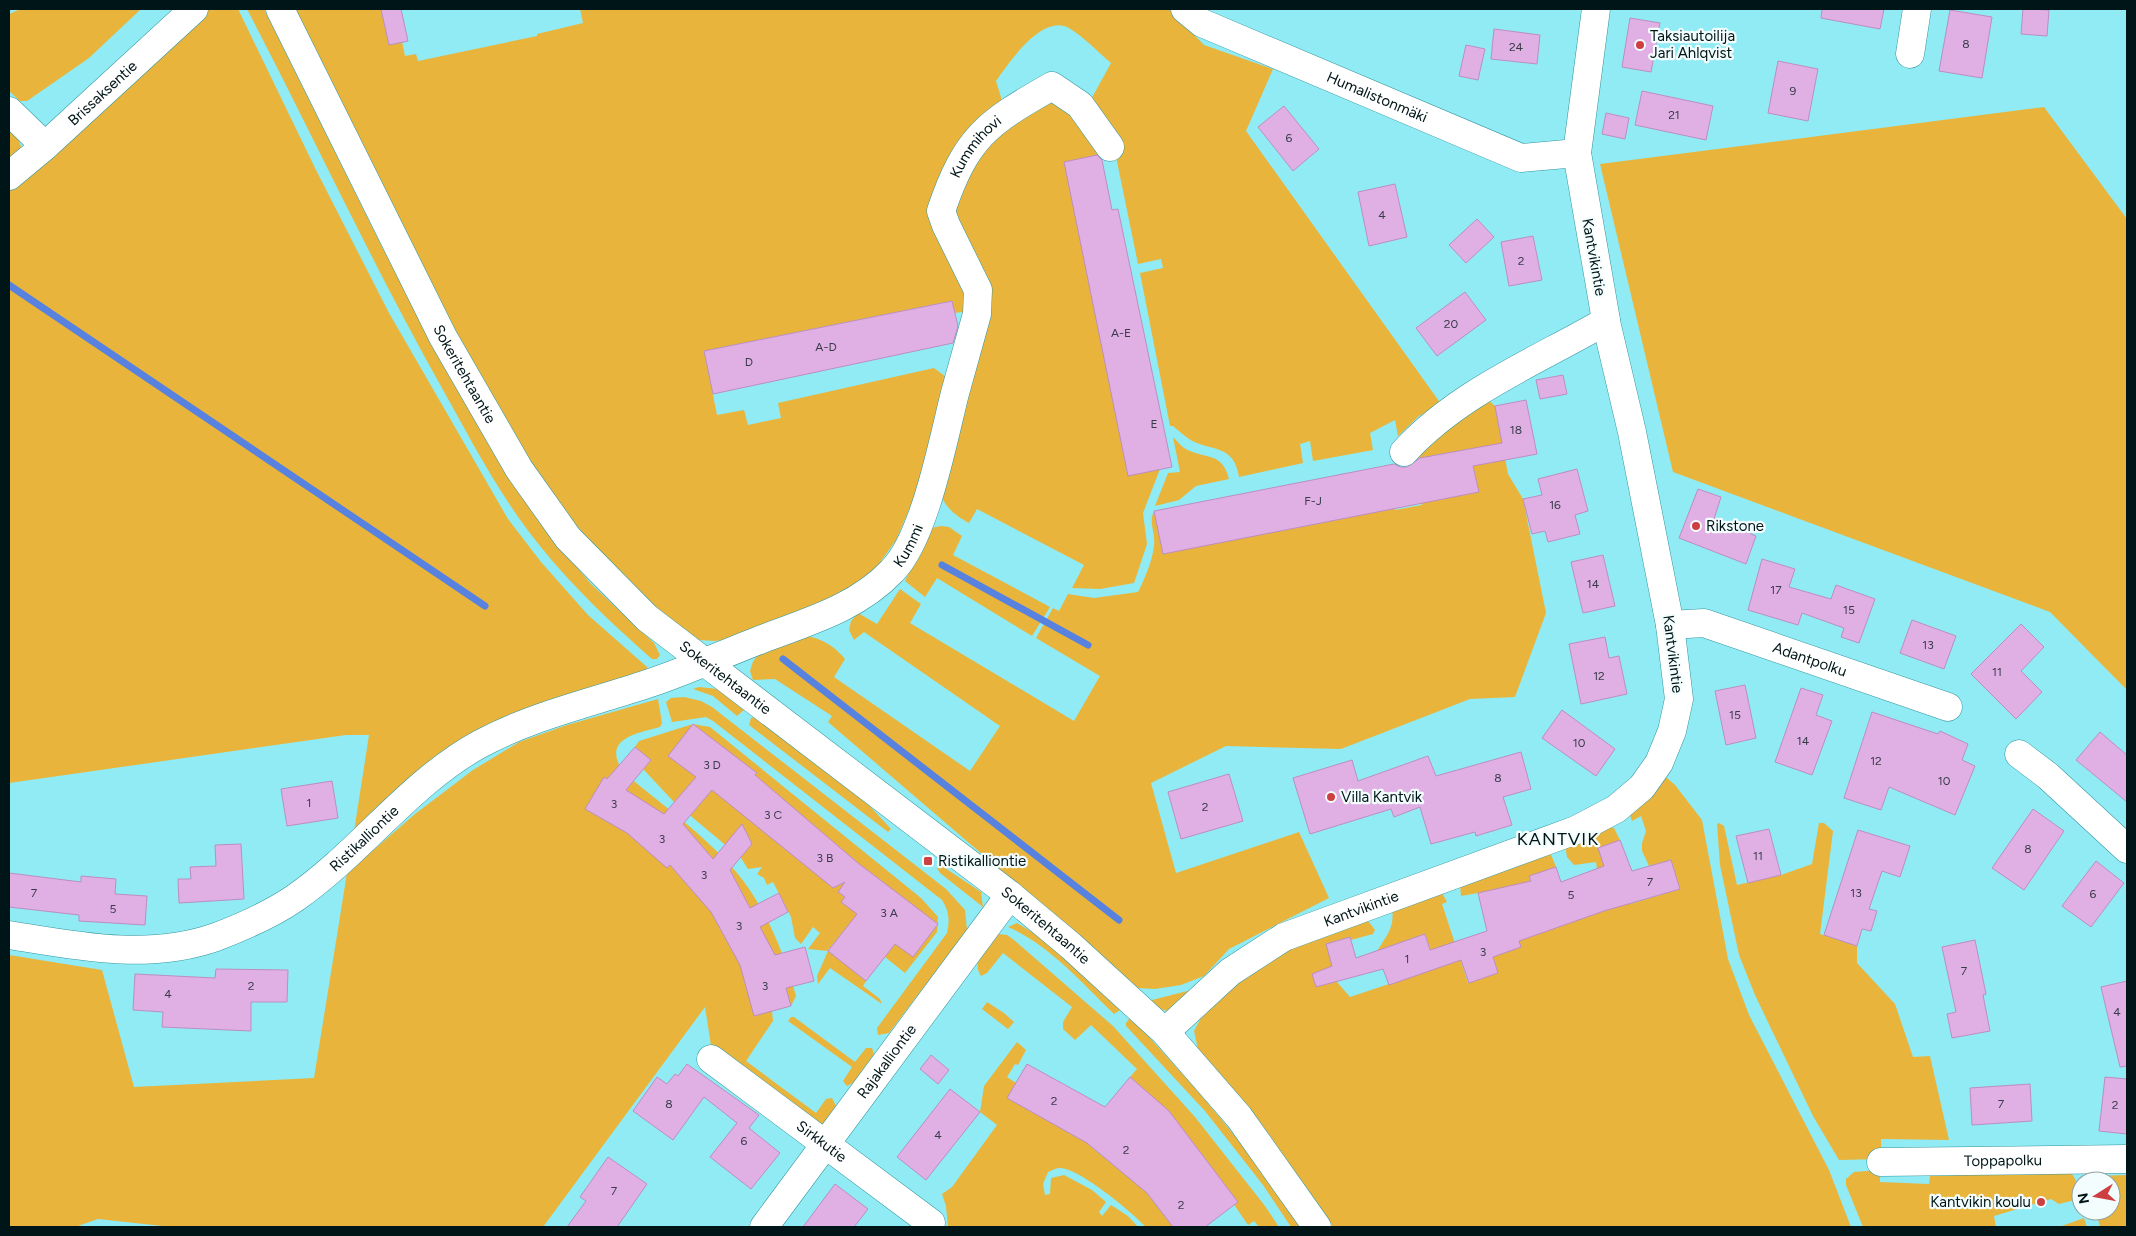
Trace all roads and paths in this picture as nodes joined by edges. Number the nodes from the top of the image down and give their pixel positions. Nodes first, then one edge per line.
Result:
1 (194, 9) edge
2 (280, 9) edge
3 (1185, 9) edge
4 (1596, 9) edge
5 (1916, 9) edge
6 (1910, 54) dead end
7 (9, 111) edge
8 (45, 146) junction
9 (1110, 147) dead end
10 (1577, 153) junction
11 (9, 176) edge
12 (977, 314) joint
13 (1606, 321) junction
14 (1404, 452) dead end
15 (1670, 625) junction
16 (703, 662) junction
17 (1948, 706) dead end
18 (2019, 754) dead end
19 (2127, 849) edge
20 (1010, 895) junction
21 (9, 935) edge
22 (1165, 1032) junction
23 (711, 1059) dead end
24 (825, 1144) junction
25 (2127, 1159) edge
26 (1880, 1162) dead end
27 (931, 1223) dead end
28 (764, 1227) edge
29 (1317, 1227) edge

1 - 8 street, Brissaksentie
2 - 16 street, Sokeritehtaantie
3 - 10 street, Humalistonmäki
4 - 10 street, Kantvikintie
5 - 6 street
7 - 8 street
8 - 11 street, Brissaksentie
9 - 12 street, Kummihovi
10 - 13 street, Kantvikintie
12 - 16 street, Kummi
13 - 14 street
13 - 15 street, Kantvikintie
15 - 17 street, Adantpolku
15 - 22 street, Kantvikintie
16 - 20 street, Sokeritehtaantie
16 - 21 street, Ristikalliontie
18 - 19 street
20 - 22 street, Sokeritehtaantie
20 - 24 street, Rajakalliontie
22 - 29 street, Sokeritehtaantie
23 - 24 street, Sirkkutie
24 - 27 street, Sirkkutie
24 - 28 street, Rajakalliontie
25 - 26 street, Toppapolku

